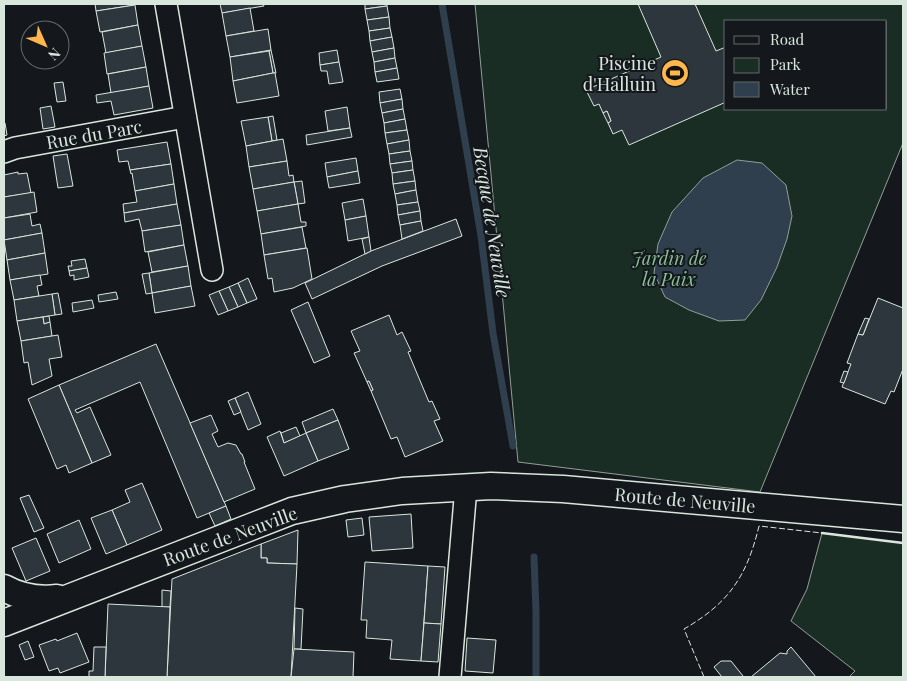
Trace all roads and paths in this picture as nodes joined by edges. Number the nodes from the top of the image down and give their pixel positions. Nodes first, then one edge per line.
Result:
1 (166, 4) edge
2 (185, 117) junction
3 (4, 152) edge
4 (212, 270) dead end
5 (466, 487) junction
6 (903, 519) edge
7 (4, 588) edge
8 (75, 595) junction
9 (4, 623) edge
10 (450, 677) edge

1 - 2 street
2 - 3 street, Rue du Parc
2 - 4 street
5 - 6 street, Route de Neuville
5 - 8 street, Route de Neuville
5 - 10 street
7 - 8 street
8 - 9 street, Route de Neuville

